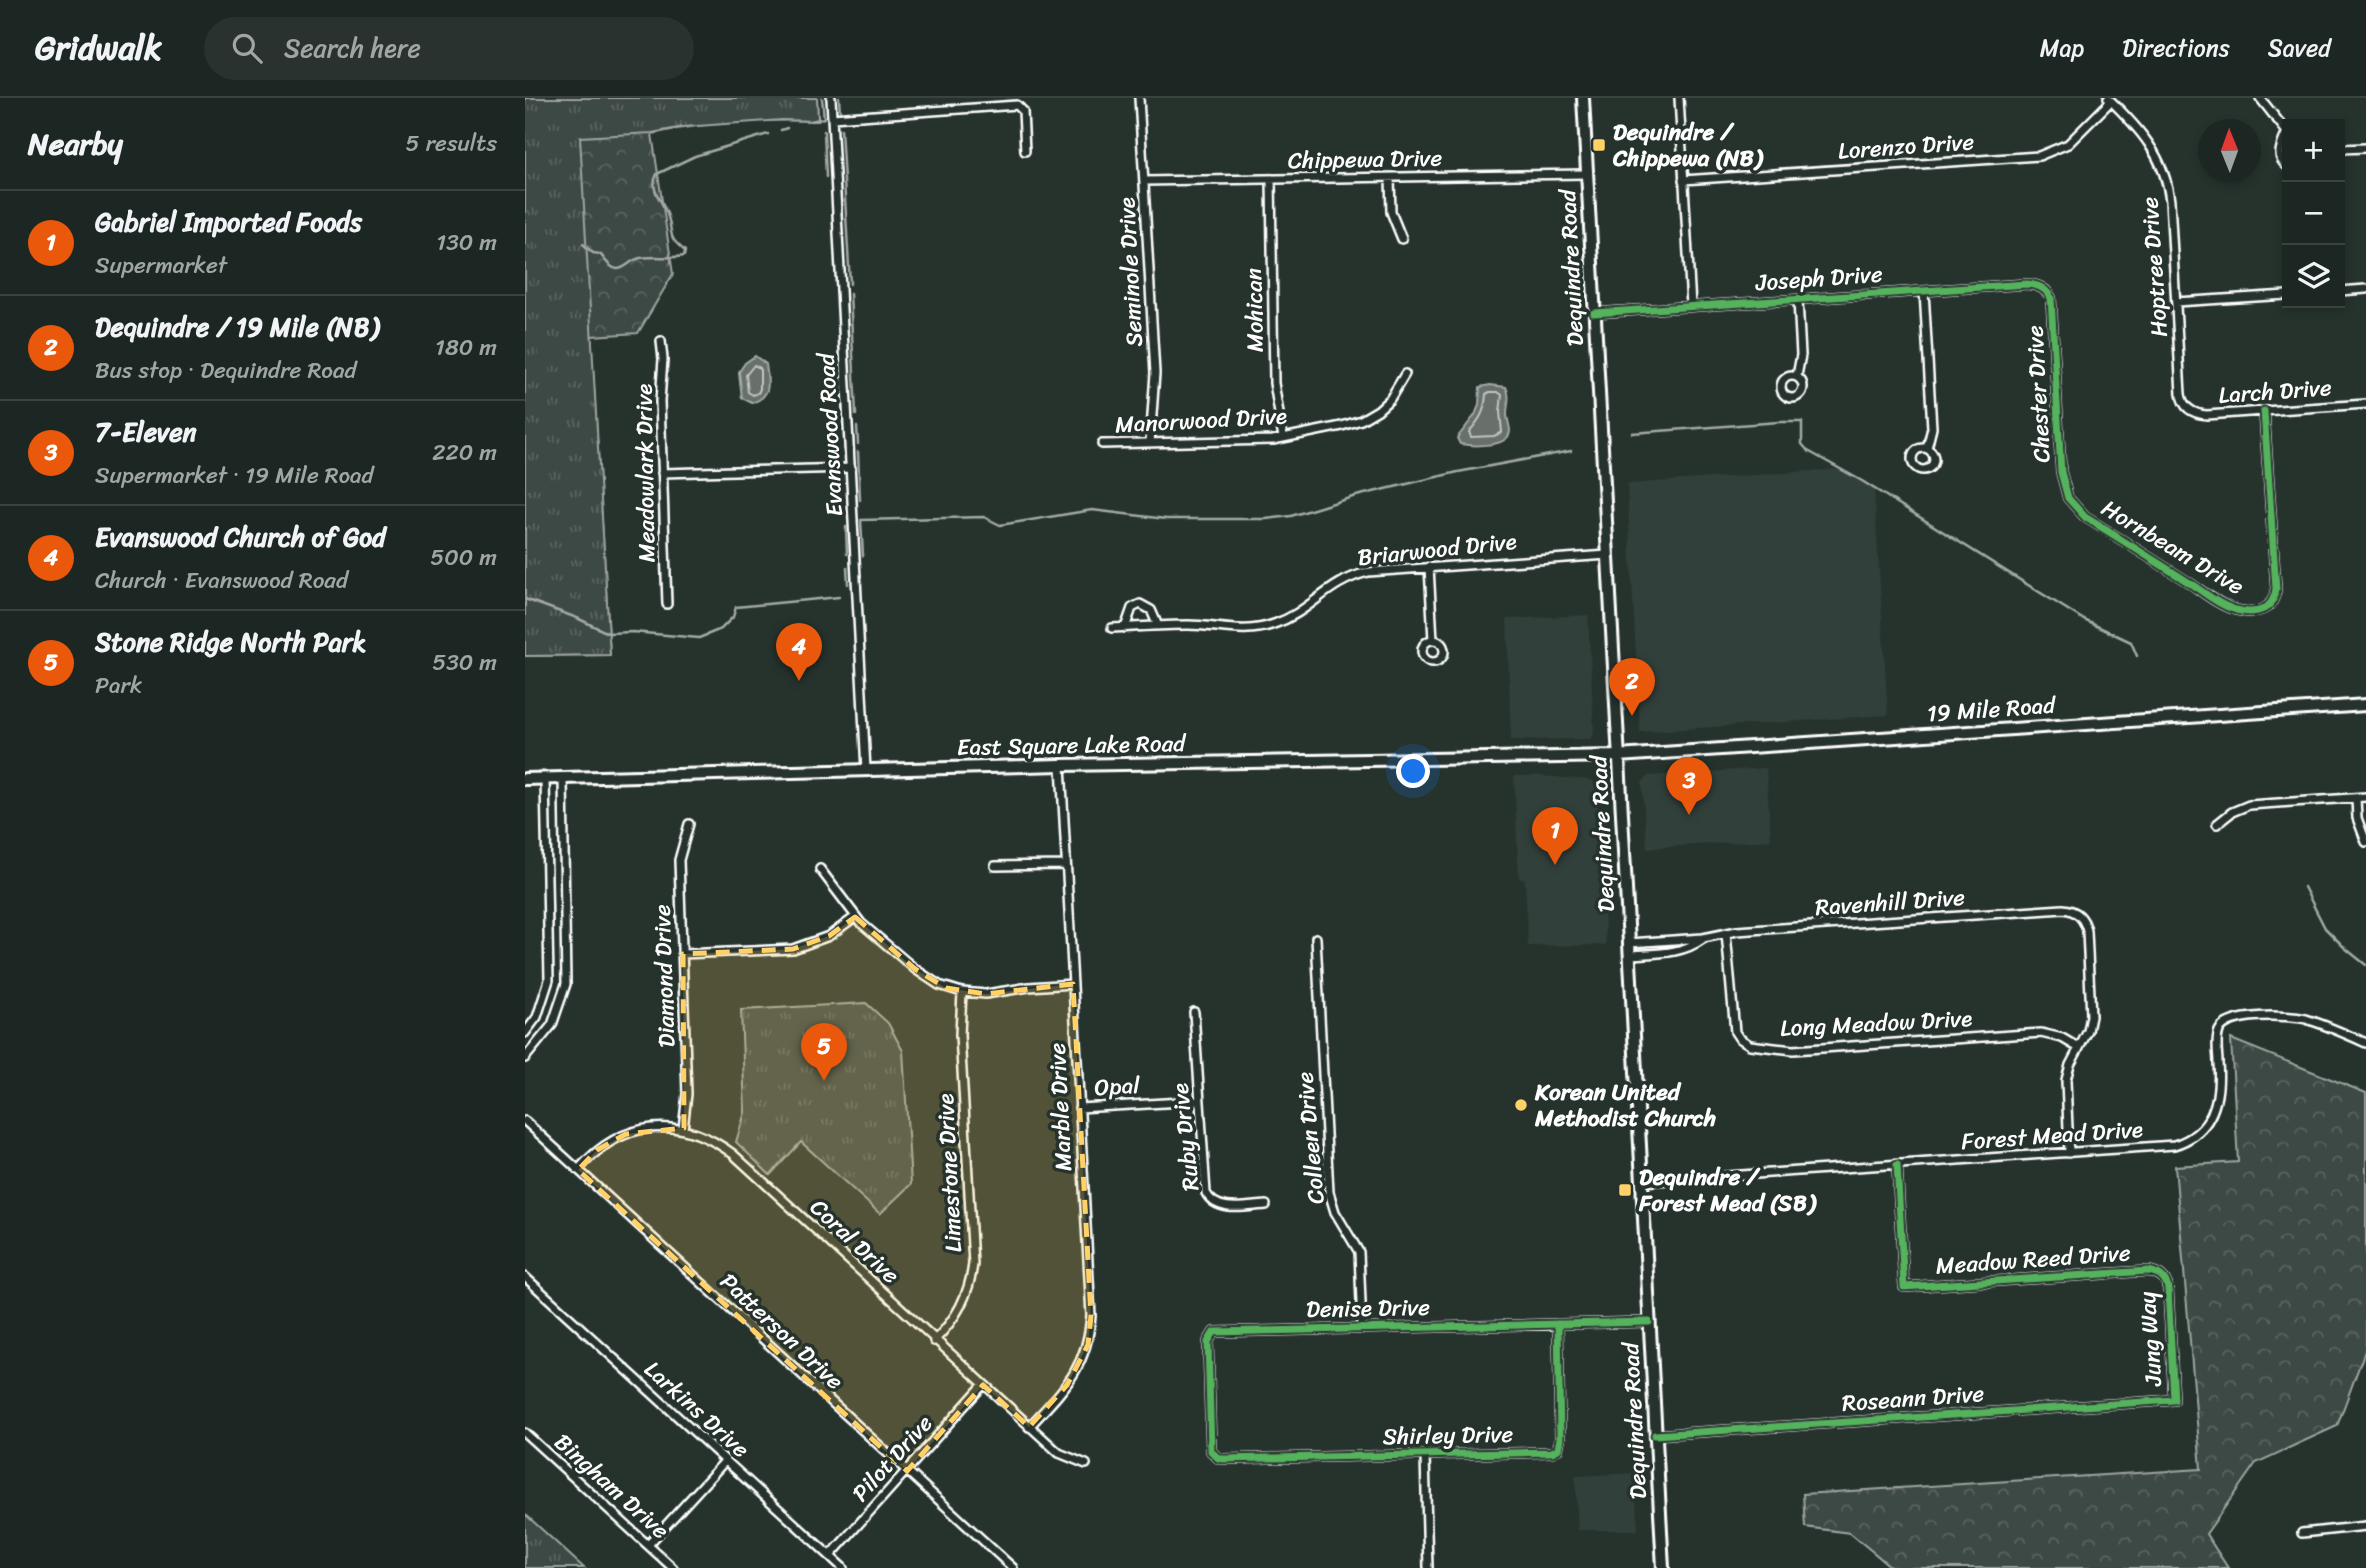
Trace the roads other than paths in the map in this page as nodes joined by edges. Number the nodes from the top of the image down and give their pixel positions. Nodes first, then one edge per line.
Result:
1 (831, 98) edge
2 (1139, 98) edge
3 (1583, 98) edge
4 (1679, 98) edge
5 (2260, 98) edge
6 (2109, 100) edge
7 (832, 118) junction
8 (2282, 126) edge
9 (2366, 148) edge
10 (2345, 149) edge
11 (1025, 151) dead end
12 (1587, 174) junction
13 (1390, 178) junction
14 (1271, 179) junction
15 (1683, 180) junction
16 (1144, 181) junction
17 (1402, 239) dead end
18 (2045, 289) joint
19 (2366, 289) edge
20 (1924, 290) junction
21 (2345, 291) edge
22 (2282, 295) edge
23 (1798, 300) junction
24 (2176, 302) junction
25 (1691, 306) junction
26 (1594, 313) junction
27 (661, 341) dead end
28 (1405, 374) dead end
29 (1797, 376) dead end
30 (2366, 404) edge
31 (2188, 409) joint
32 (2264, 411) junction
33 (1283, 438) junction
34 (1102, 443) dead end
35 (1150, 443) junction
36 (1927, 449) dead end
37 (851, 468) junction
38 (662, 473) junction
39 (2068, 498) joint
40 (1608, 555) junction
41 (1429, 567) junction
42 (667, 604) dead end
43 (1158, 626) junction
44 (1112, 628) dead end
45 (1125, 628) junction
46 (1433, 640) dead end
47 (2366, 705) edge
48 (1618, 756) junction
49 (1061, 765) junction
50 (866, 770) junction
51 (563, 778) junction
52 (525, 779) edge
53 (545, 779) junction
54 (2366, 797) edge
55 (2356, 798) junction
56 (689, 824) dead end
57 (2217, 824) dead end
58 (2366, 842) edge
59 (1066, 865) junction
60 (995, 866) dead end
61 (820, 869) dead end
62 (548, 894) junction
63 (565, 894) junction
64 (855, 917) junction
65 (1726, 933) junction
66 (1316, 938) dead end
67 (1703, 939) junction
68 (1629, 949) junction
69 (683, 954) junction
70 (1073, 984) junction
71 (962, 992) junction
72 (547, 993) junction
73 (563, 998) junction
74 (1194, 1012) dead end
75 (525, 1033) edge
76 (2366, 1043) edge
77 (2079, 1048) junction
78 (525, 1058) edge
79 (1199, 1101) junction
80 (1079, 1108) junction
81 (525, 1121) edge
82 (683, 1129) junction
83 (2069, 1153) junction
84 (1897, 1165) junction
85 (578, 1170) junction
86 (1641, 1182) junction
87 (1266, 1205) dead end
88 (2162, 1276) joint
89 (525, 1277) edge
90 (1649, 1322) junction
91 (1558, 1324) junction
92 (1362, 1328) junction
93 (934, 1341) junction
94 (983, 1385) junction
95 (2174, 1400) joint
96 (1029, 1427) junction
97 (525, 1433) edge
98 (1655, 1435) junction
99 (1213, 1455) joint
100 (1425, 1455) junction
101 (725, 1461) junction
102 (1087, 1464) dead end
103 (907, 1471) junction
104 (2366, 1526) edge
105 (2302, 1533) dead end
106 (648, 1545) junction
107 (830, 1556) junction
108 (673, 1568) edge
109 (843, 1568) edge
110 (1013, 1568) edge
111 (1428, 1568) edge
112 (1663, 1568) edge

1 - 7 street, Evanswood Road
2 - 16 street, Seminole Drive
3 - 12 main road, Dequindre Road
4 - 15 street
5 - 8 street
6 - 15 street, Lorenzo Drive
6 - 24 street, Hoptree Drive
7 - 11 street
7 - 37 street, Evanswood Road
9 - 10 street
12 - 13 street, Chippewa Drive
12 - 26 main road, Dequindre Road
13 - 14 street, Chippewa Drive
13 - 17 street
14 - 16 street, Chippewa Drive
14 - 33 street, Mohican
15 - 25 street
16 - 35 street, Seminole Drive
18 - 20 street, Joseph Drive
18 - 39 street, Chester Drive
19 - 21 street
20 - 23 street, Joseph Drive
20 - 36 street
22 - 24 street
23 - 25 street, Joseph Drive
23 - 29 street
24 - 31 street, Hoptree Drive
25 - 26 street, Joseph Drive
26 - 40 main road, Dequindre Road
27 - 38 street, Meadowlark Drive
28 - 33 street, Manorwood Drive
30 - 32 street, Larch Drive
31 - 32 street, Larch Drive
32 - 39 street, Hornbeam Drive
33 - 35 street, Manorwood Drive
34 - 35 street, Manorwood Drive
37 - 38 street
37 - 50 street, Evanswood Road
38 - 42 street, Meadowlark Drive
40 - 41 street, Briarwood Drive
40 - 48 main road, Dequindre Road
41 - 43 street, Briarwood Drive
41 - 46 street
43 - 45 street, Briarwood Drive
43 - 45 street
44 - 45 street, Briarwood Drive
47 - 48 main road, 19 Mile Road
48 - 49 main road, East Square Lake Road
48 - 68 main road, Dequindre Road
49 - 50 main road, East Square Lake Road
49 - 59 street, Marble Drive
50 - 51 main road, East Square Lake Road
51 - 53 main road, East Square Lake Road
51 - 63 street
52 - 53 main road, East Square Lake Road
53 - 62 street
54 - 55 street
55 - 57 street
55 - 58 street
56 - 69 street, Diamond Drive
59 - 60 street
59 - 70 street, Marble Drive
61 - 64 street
62 - 63 street
62 - 72 street
63 - 73 street
64 - 69 street
64 - 71 street
65 - 67 street, Ravenhill Drive
65 - 77 street, Long Meadow Drive
65 - 77 street, Ravenhill Drive
66 - 92 street, Colleen Drive
67 - 68 street, Ravenhill Drive
67 - 68 street, Ravenhill Drive
68 - 86 main road, Dequindre Road
69 - 82 street, Diamond Drive
70 - 71 street
70 - 80 street, Marble Drive
71 - 93 street, Limestone Drive
72 - 73 street
72 - 75 street
73 - 78 street
74 - 79 street, Ruby Drive
76 - 83 street, Forest Mead Drive
77 - 83 street
79 - 80 street, Opal
79 - 87 street, Ruby Drive
80 - 96 street, Marble Drive
81 - 85 street, Patterson Drive
82 - 85 street, Coral Drive
82 - 93 street, Coral Drive
83 - 84 street, Forest Mead Drive
84 - 86 street, Forest Mead Drive
84 - 88 street, Meadow Reed Drive
85 - 103 street, Patterson Drive
86 - 90 main road, Dequindre Road
88 - 95 street, Jung Way
89 - 101 street, Larkins Drive
90 - 91 street, Denise Drive
90 - 98 main road, Dequindre Road
91 - 92 street, Denise Drive
91 - 100 street, Shirley Drive
92 - 99 street, Denise Drive
93 - 94 street, Coral Drive
94 - 96 street, Coral Drive
94 - 103 street, Pilot Drive
95 - 98 street, Roseann Drive
96 - 102 street, Coral Drive
97 - 106 street, Bingham Drive
98 - 112 main road, Dequindre Road
99 - 100 street, Shirley Drive
100 - 111 street
101 - 106 street
101 - 107 street, Larkins Drive
103 - 107 street, Pilot Drive
103 - 110 street, Patterson Drive
104 - 105 street
106 - 108 street, Bingham Drive
107 - 109 street, Larkins Drive

